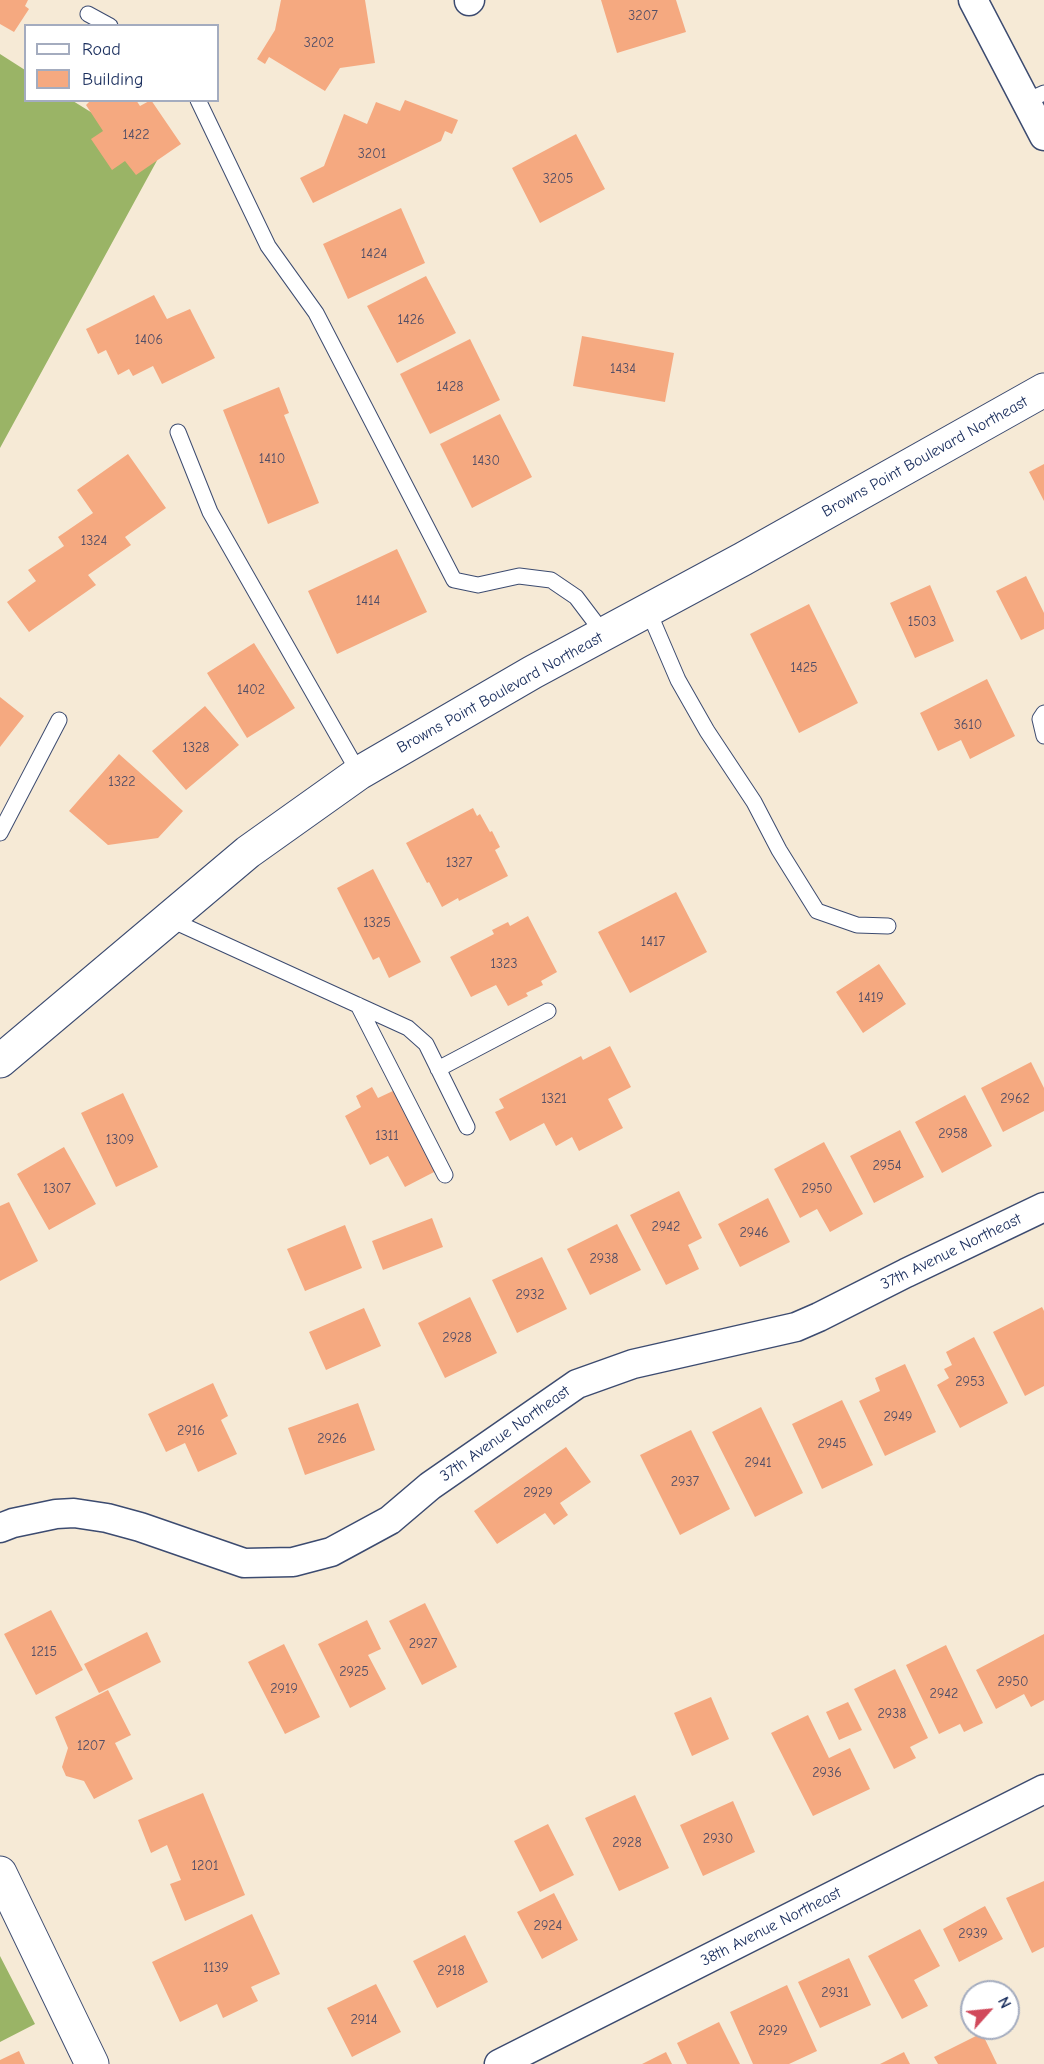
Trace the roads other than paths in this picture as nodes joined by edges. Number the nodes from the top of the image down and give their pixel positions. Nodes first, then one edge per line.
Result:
1 (973, 0) edge
2 (88, 14) dead end
3 (106, 24) edge
4 (1035, 97) edge
5 (199, 102) edge
6 (1044, 136) edge
7 (1044, 390) edge
8 (178, 432) dead end
9 (648, 610) junction
10 (604, 634) junction
11 (1044, 713) edge
12 (59, 720) dead end
13 (1044, 736) edge
14 (359, 773) junction
15 (0, 833) edge
16 (169, 919) junction
17 (888, 926) dead end
18 (358, 1005) junction
19 (548, 1011) dead end
20 (0, 1060) edge
21 (438, 1069) junction
22 (467, 1127) dead end
23 (445, 1176) dead end
24 (1044, 1208) edge
25 (0, 1528) edge
26 (1044, 1789) edge
27 (0, 1873) edge
28 (92, 2064) edge
29 (499, 2064) edge

1 - 4 street
2 - 3 lane
4 - 6 street
5 - 10 lane
7 - 9 street, Browns Point Boulevard Northeast
8 - 14 lane
9 - 10 street, Browns Point Boulevard Northeast
9 - 17 lane
10 - 14 street, Browns Point Boulevard Northeast
11 - 13 lane
12 - 15 lane
14 - 16 street, Browns Point Boulevard Northeast
16 - 18 lane
16 - 20 street, Browns Point Boulevard Northeast
18 - 21 lane
18 - 23 lane
19 - 21 lane
21 - 22 lane
24 - 25 street, 37th Avenue Northeast
26 - 29 street, 38th Avenue Northeast
27 - 28 street

